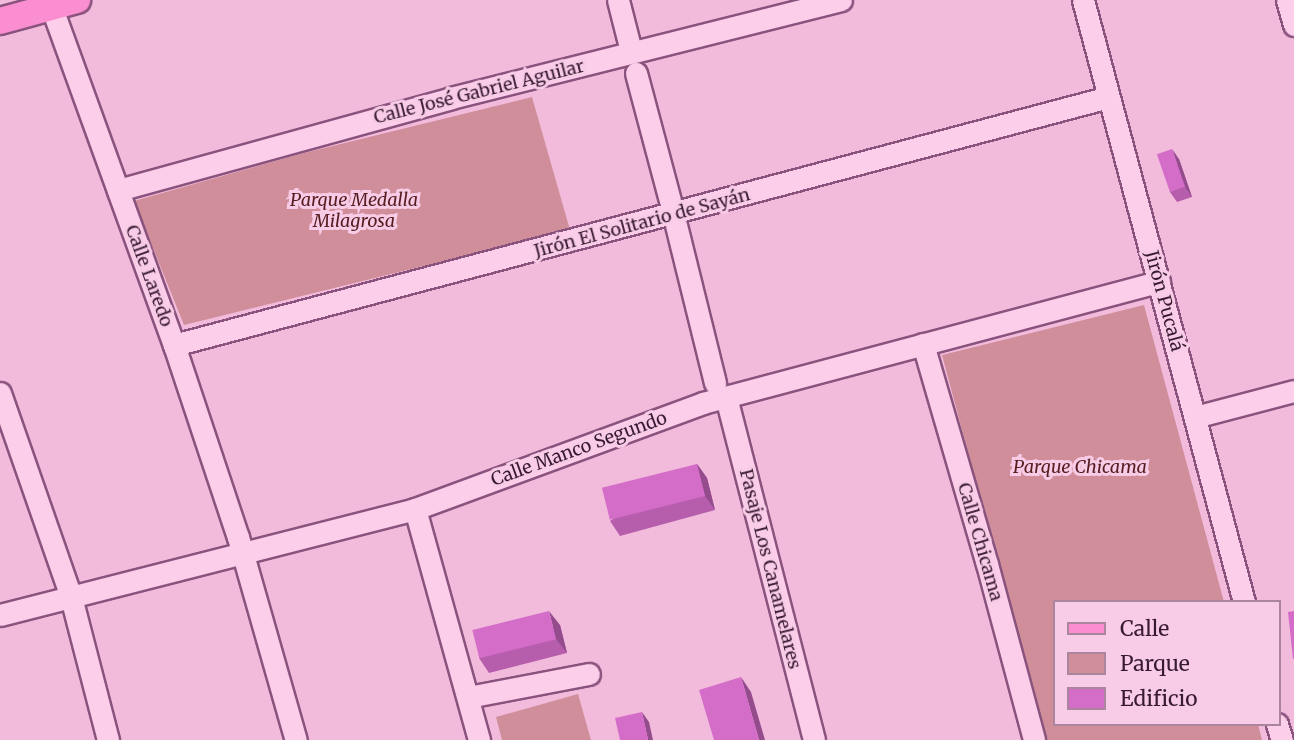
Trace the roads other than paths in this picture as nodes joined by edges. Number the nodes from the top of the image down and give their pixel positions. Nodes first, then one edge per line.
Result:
1 (77, 0) edge
2 (618, 0) edge
3 (841, 0) edge
4 (1083, 0) edge
5 (1287, 0) edge
6 (50, 4) edge
7 (0, 22) edge
8 (1294, 25) edge
9 (629, 43) dead end
10 (636, 73) dead end
11 (1109, 97) junction
12 (117, 190) junction
13 (670, 201) dead end
14 (676, 225) dead end
15 (1159, 282) junction
16 (923, 344) junction
17 (174, 345) junction
18 (721, 390) junction
19 (1294, 391) edge
20 (0, 393) edge
21 (1195, 417) junction
22 (415, 509) junction
23 (243, 555) junction
24 (71, 597) junction
25 (1243, 600) edge
26 (0, 615) edge
27 (589, 674) dead end
28 (468, 697) junction
29 (108, 740) edge
30 (296, 740) edge
31 (479, 740) edge
32 (814, 740) edge
33 (1034, 740) edge

1 - 6 main road
2 - 9 street
3 - 12 street, Calle José Gabriel Aguilar
4 - 11 street, Jirón Pucalá
5 - 8 street
6 - 7 main road
6 - 12 street, Calle Laredo
10 - 13 street
11 - 15 street, Jirón Pucalá
11 - 17 street, Jirón El Solitario de Sayán
12 - 17 street, Calle Laredo
14 - 18 street, Pasaje Los Canamelares
15 - 16 street, Calle Manco Segundo
15 - 21 street, Jirón Pucalá
16 - 18 street, Calle Manco Segundo
16 - 33 street, Calle Chicama
17 - 23 street, Calle Laredo
18 - 22 street, Calle Manco Segundo
18 - 32 street, Pasaje Los Canamelares
19 - 21 street
20 - 24 street
21 - 25 street, Jirón Pucalá
22 - 23 street, Calle Manco Segundo
22 - 28 street
23 - 24 street, Calle Manco Segundo
23 - 30 street, Calle Laredo
24 - 26 street, Calle Manco Segundo
24 - 29 street
27 - 28 street
28 - 31 street

